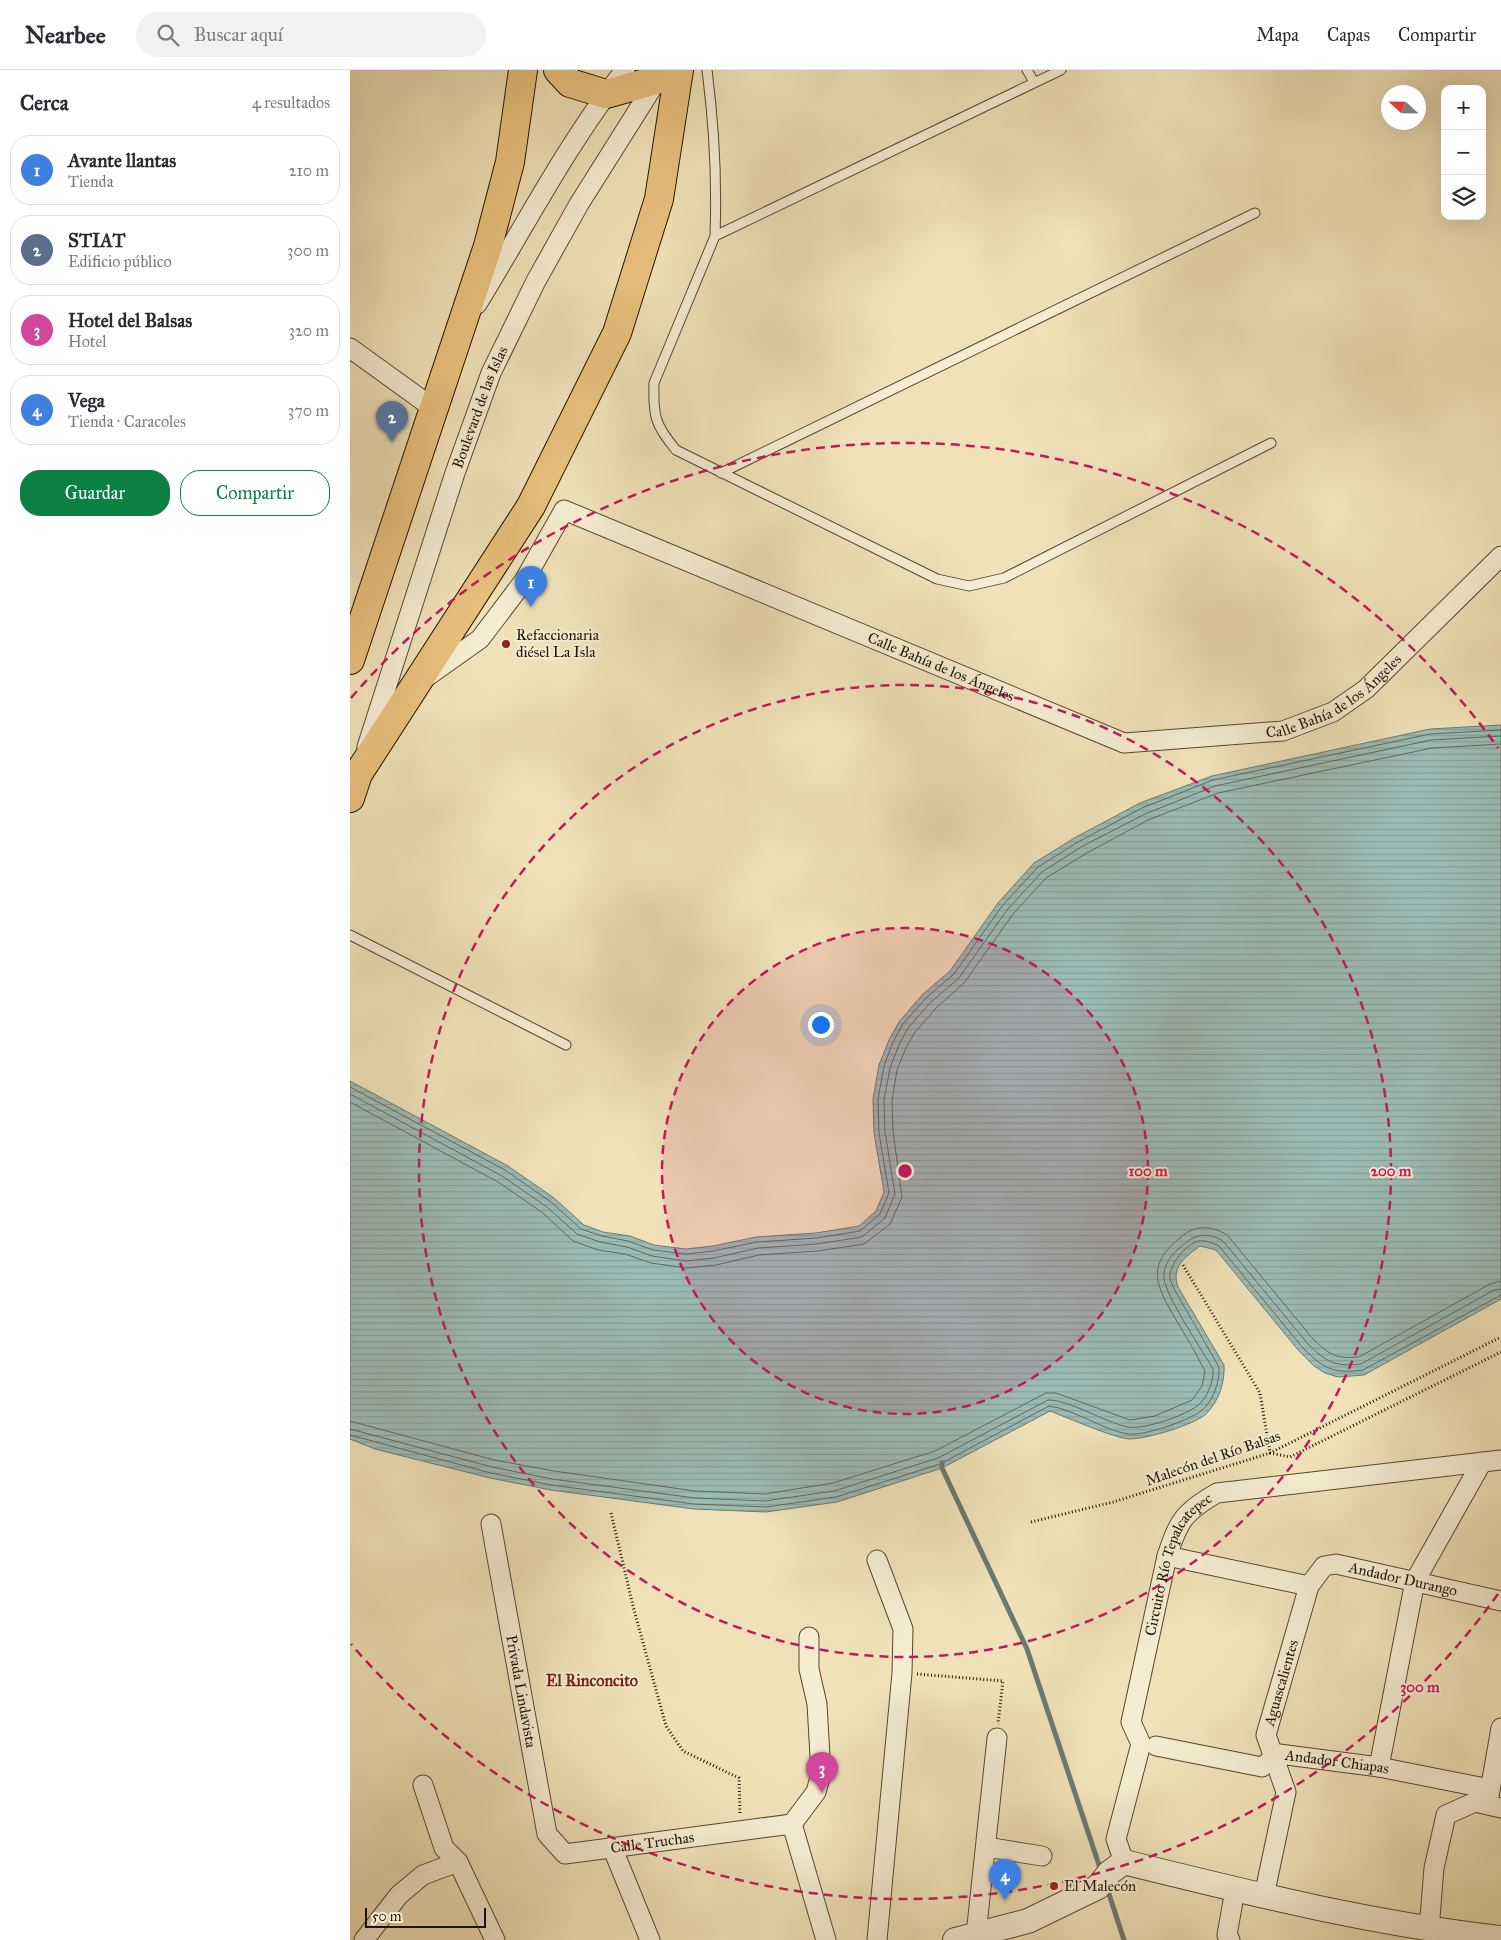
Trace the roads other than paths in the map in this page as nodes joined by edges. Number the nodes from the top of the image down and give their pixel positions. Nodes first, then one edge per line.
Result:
1 (523, 70) edge
2 (558, 70) edge
3 (625, 70) edge
4 (707, 70) edge
5 (1027, 70) edge
6 (1061, 70) edge
7 (669, 74) edge
8 (1034, 82) junction
9 (606, 94) junction
10 (1255, 213) dead end
11 (715, 236) junction
12 (457, 336) junction
13 (350, 348) edge
14 (434, 408) junction
15 (1271, 443) dead end
16 (721, 472) junction
17 (1501, 556) edge
18 (350, 660) edge
19 (415, 685) junction
20 (354, 786) edge
21 (350, 935) edge
22 (566, 1046) dead end
23 (1501, 1460) edge
24 (1482, 1462) junction
25 (491, 1524) dead end
26 (1167, 1556) junction
27 (877, 1560) dead end
28 (1415, 1581) junction
29 (1308, 1586) junction
30 (1501, 1600) edge
31 (809, 1637) dead end
32 (1501, 1728) edge
33 (997, 1738) road end
34 (1156, 1746) dead end
35 (1274, 1757) junction
36 (1379, 1768) junction
37 (423, 1785) dead end
38 (1493, 1801) edge
39 (792, 1824) junction
40 (612, 1847) junction
41 (986, 1847) junction
42 (564, 1854) joint
43 (1042, 1856) dead end
44 (458, 1862) junction
45 (1110, 1874) junction
46 (1235, 1890) junction
47 (1264, 1896) junction
48 (1422, 1932) edge
49 (982, 1936) edge
50 (1501, 1938) edge
51 (364, 1940) edge
52 (495, 1940) edge
53 (650, 1940) edge
54 (826, 1940) edge
55 (877, 1940) edge
56 (1230, 1940) edge

1 - 12 highway
2 - 9 highway
3 - 9 street
4 - 11 lane
5 - 8 lane
6 - 8 lane
7 - 9 highway
7 - 19 highway
7 - 20 street, Boulevard de las Islas
8 - 11 lane
9 - 12 street
10 - 16 lane
11 - 16 lane
12 - 14 highway
13 - 14 street
14 - 18 highway
15 - 16 lane
17 - 19 street, Calle Bahía de los Ángeles
19 - 20 highway
21 - 22 lane
23 - 24 street, Circuito Río Tepalcatepec
24 - 26 street, Circuito Río Tepalcatepec
24 - 28 street
25 - 42 street, Privada Lindavista
26 - 29 street
26 - 45 street, Circuito Río Tepalcatepec
27 - 55 street
28 - 29 street, Andador Durango
28 - 30 street, Andador Durango
28 - 36 street
29 - 35 street, Aguascalientes
31 - 39 street
32 - 38 street
33 - 41 street
34 - 35 street, Andador Chiapas
35 - 36 street, Andador Chiapas
35 - 47 street, Aguascalientes
36 - 38 street, Andador Chiapas
37 - 44 street
38 - 48 street
39 - 40 street, Calle Truchas
39 - 54 street
40 - 42 street, Calle Truchas
40 - 53 street
41 - 43 street
41 - 49 street
44 - 51 street
44 - 52 street
45 - 46 street
45 - 49 street
46 - 47 street
46 - 56 street
47 - 48 street
48 - 50 street

